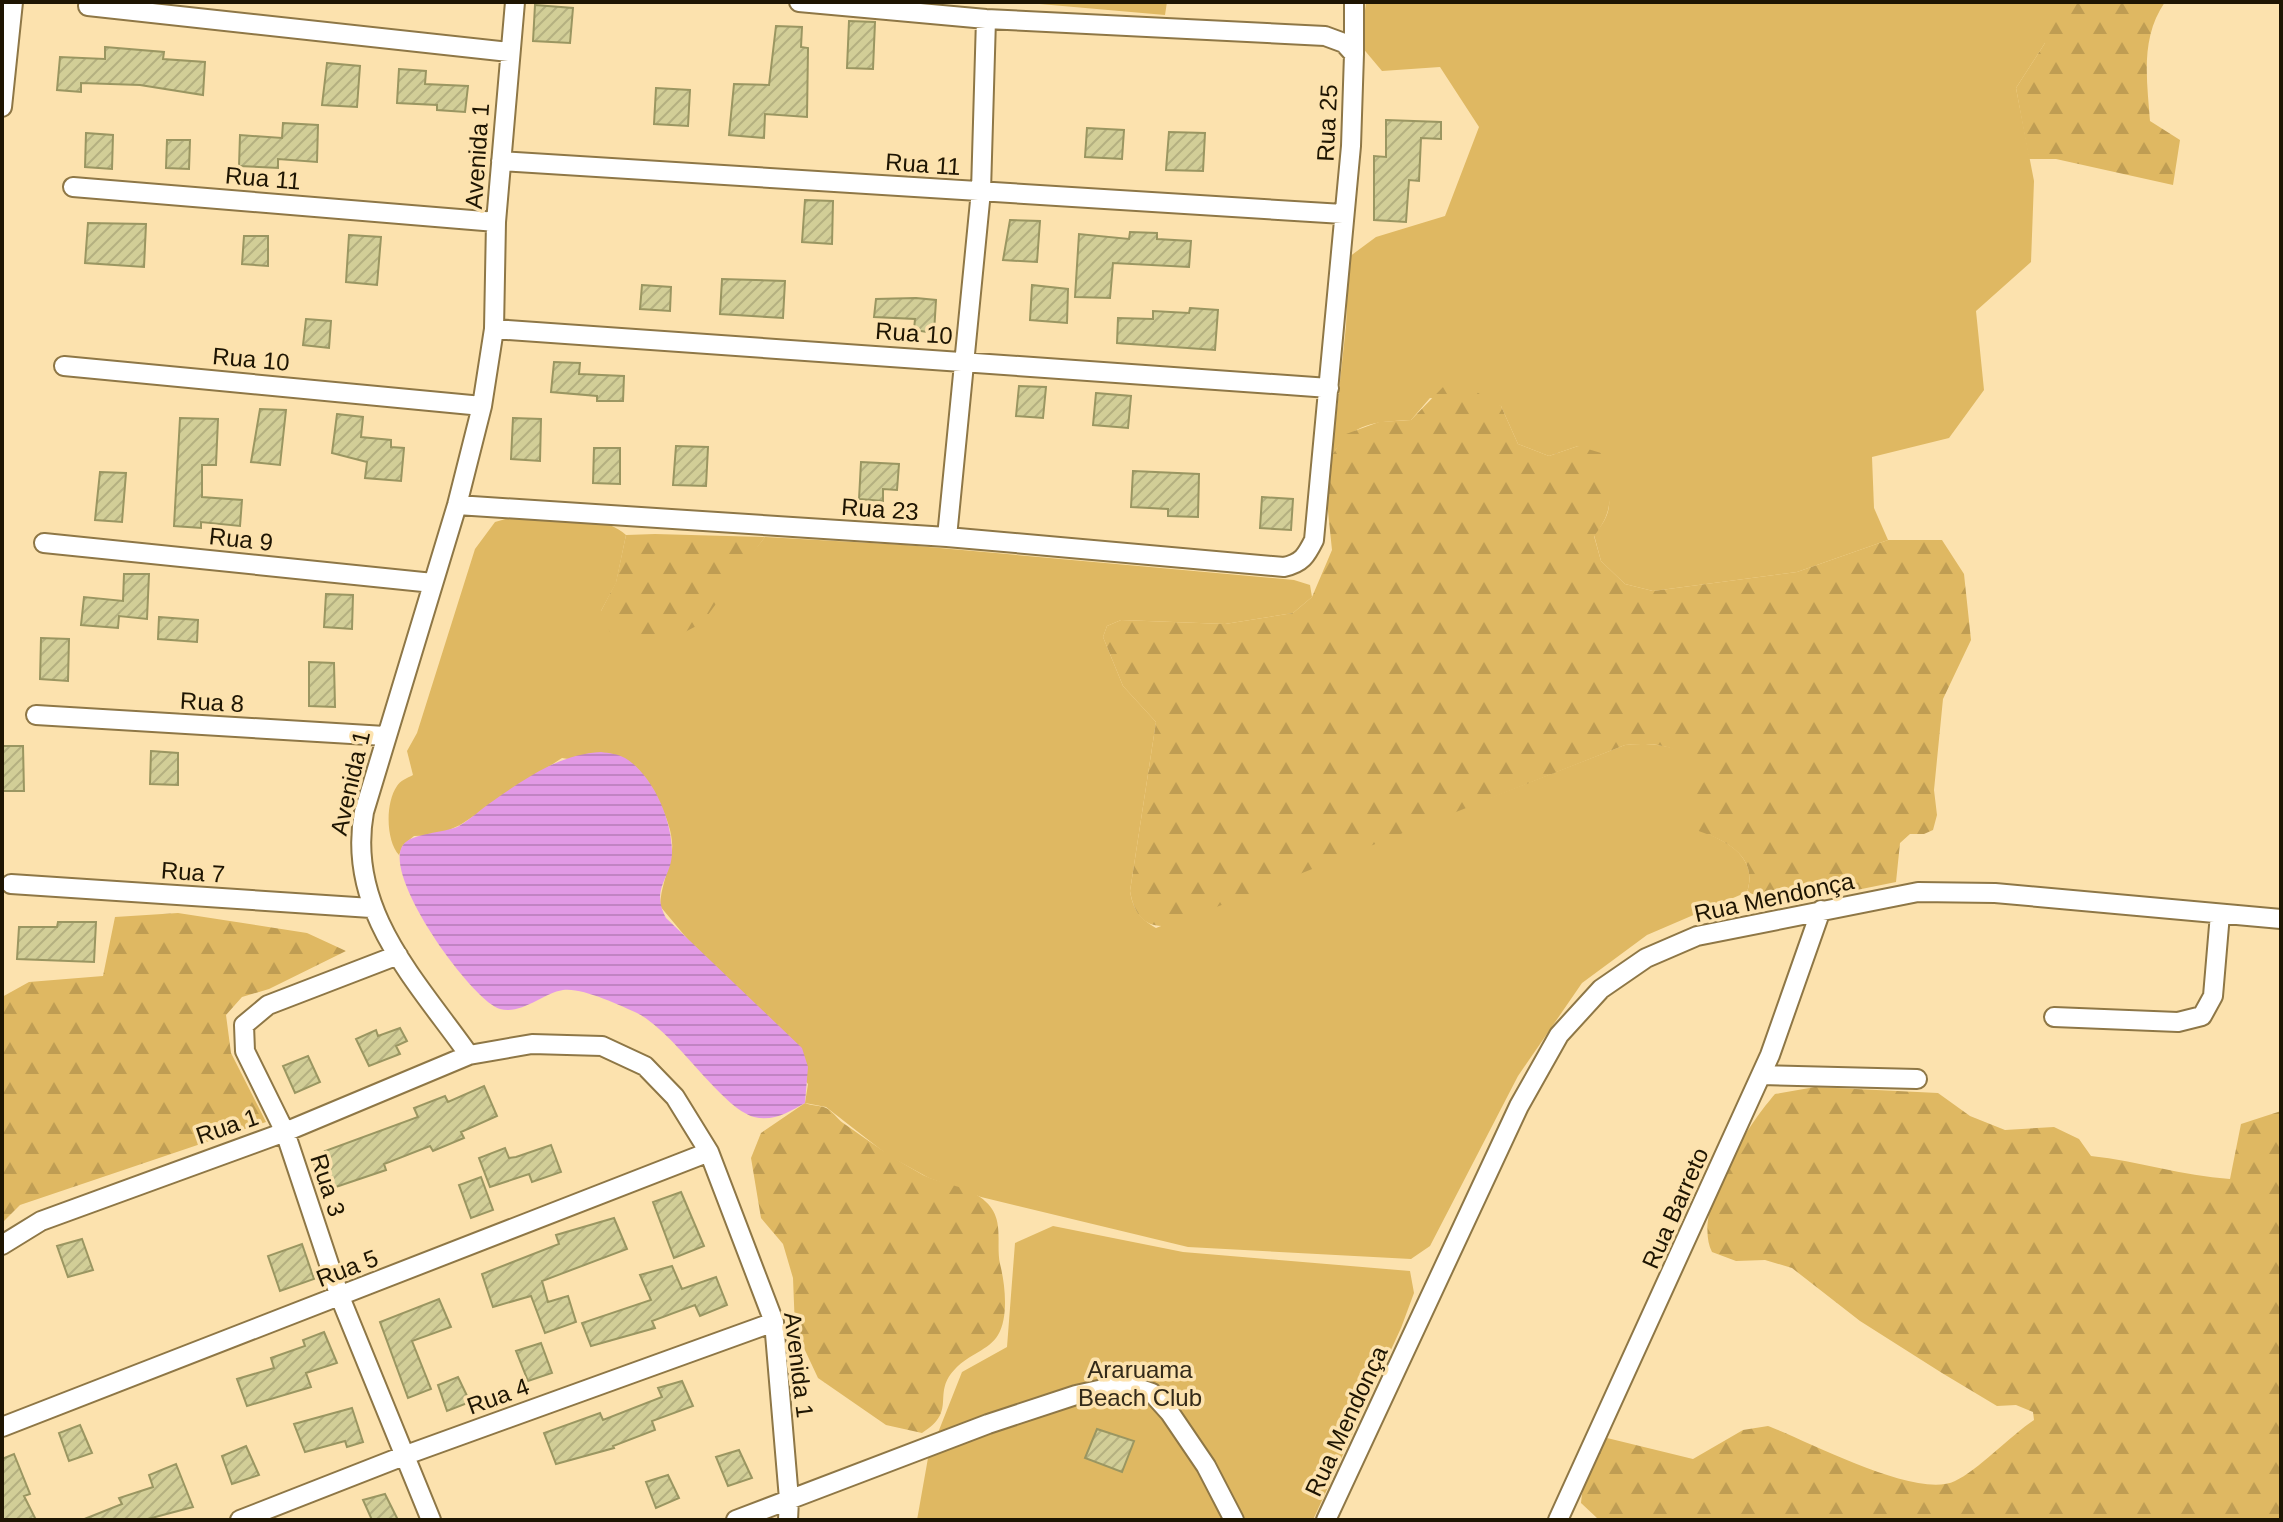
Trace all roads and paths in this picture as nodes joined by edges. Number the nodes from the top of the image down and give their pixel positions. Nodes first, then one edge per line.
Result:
1 (13, 2) edge
2 (515, 2) edge
3 (799, 2) edge
4 (1354, 2) edge
5 (88, 6) dead end
6 (986, 19) junction
7 (509, 52) junction
8 (1354, 54) junction
9 (2, 107) edge
10 (501, 161) junction
11 (73, 187) dead end
12 (981, 191) junction
13 (1343, 214) junction
14 (496, 222) junction
15 (494, 329) junction
16 (965, 361) junction
17 (64, 366) dead end
18 (1329, 388) junction
19 (482, 406) junction
20 (457, 505) junction
21 (947, 537) junction
22 (44, 543) dead end
23 (1299, 564) joint
24 (433, 583) junction
25 (36, 715) dead end
26 (385, 736) junction
27 (11, 884) dead end
28 (371, 908) junction
29 (1821, 910) junction
30 (2220, 914) junction
31 (2281, 919) edge
32 (398, 955) junction
33 (2054, 1017) dead end
34 (469, 1055) junction
35 (1761, 1075) junction
36 (1917, 1079) dead end
37 (285, 1132) junction
38 (709, 1152) junction
39 (2, 1245) edge
40 (340, 1297) junction
41 (774, 1322) junction
42 (2, 1427) edge
43 (406, 1455) junction
44 (789, 1499) junction
45 (240, 1520) edge
46 (431, 1520) edge
47 (736, 1520) edge
48 (788, 1520) edge
49 (1234, 1520) edge
50 (1326, 1520) edge
51 (1558, 1520) edge

1 - 9 street
2 - 7 street, Avenida 1
3 - 6 street, Rua 25
4 - 8 street
5 - 7 street
6 - 8 street, Rua 25
6 - 12 street
7 - 10 street, Avenida 1
8 - 13 street, Rua 25
10 - 12 street, Rua 11
10 - 14 street, Avenida 1
11 - 14 street, Rua 11
12 - 13 street, Rua 11
12 - 16 street
13 - 18 street, Rua 25
14 - 15 street, Avenida 1
15 - 16 street, Rua 10
15 - 19 street, Avenida 1
16 - 18 street, Rua 10
16 - 21 street
17 - 19 street, Rua 10
18 - 23 street, Rua 25
19 - 20 street, Avenida 1
20 - 21 street, Rua 23
20 - 24 street, Avenida 1
21 - 23 street, Rua 23
22 - 24 street, Rua 9
24 - 26 street, Avenida 1
25 - 26 street, Rua 8
26 - 28 street, Avenida 1
27 - 28 street, Rua 7
28 - 32 street, Avenida 1
29 - 30 street, Rua Mendonça
29 - 35 street, Rua Barreto
29 - 50 street, Rua Mendonça
30 - 31 street, Rua Mendonça
30 - 33 street
32 - 34 street, Avenida 1
32 - 37 street, Rua 3
34 - 37 street, Rua 1
34 - 38 street, Avenida 1
35 - 36 street
35 - 51 street, Rua Barreto
37 - 39 street, Rua 1
37 - 40 street, Rua 3
38 - 40 street, Rua 5
38 - 41 street, Avenida 1
40 - 42 street, Rua 5
40 - 43 street, Rua 3
41 - 43 street, Rua 4
41 - 44 street, Avenida 1
43 - 45 street, Rua 4
43 - 46 street, Rua 3
44 - 47 street
44 - 48 street, Avenida 1
44 - 49 street

